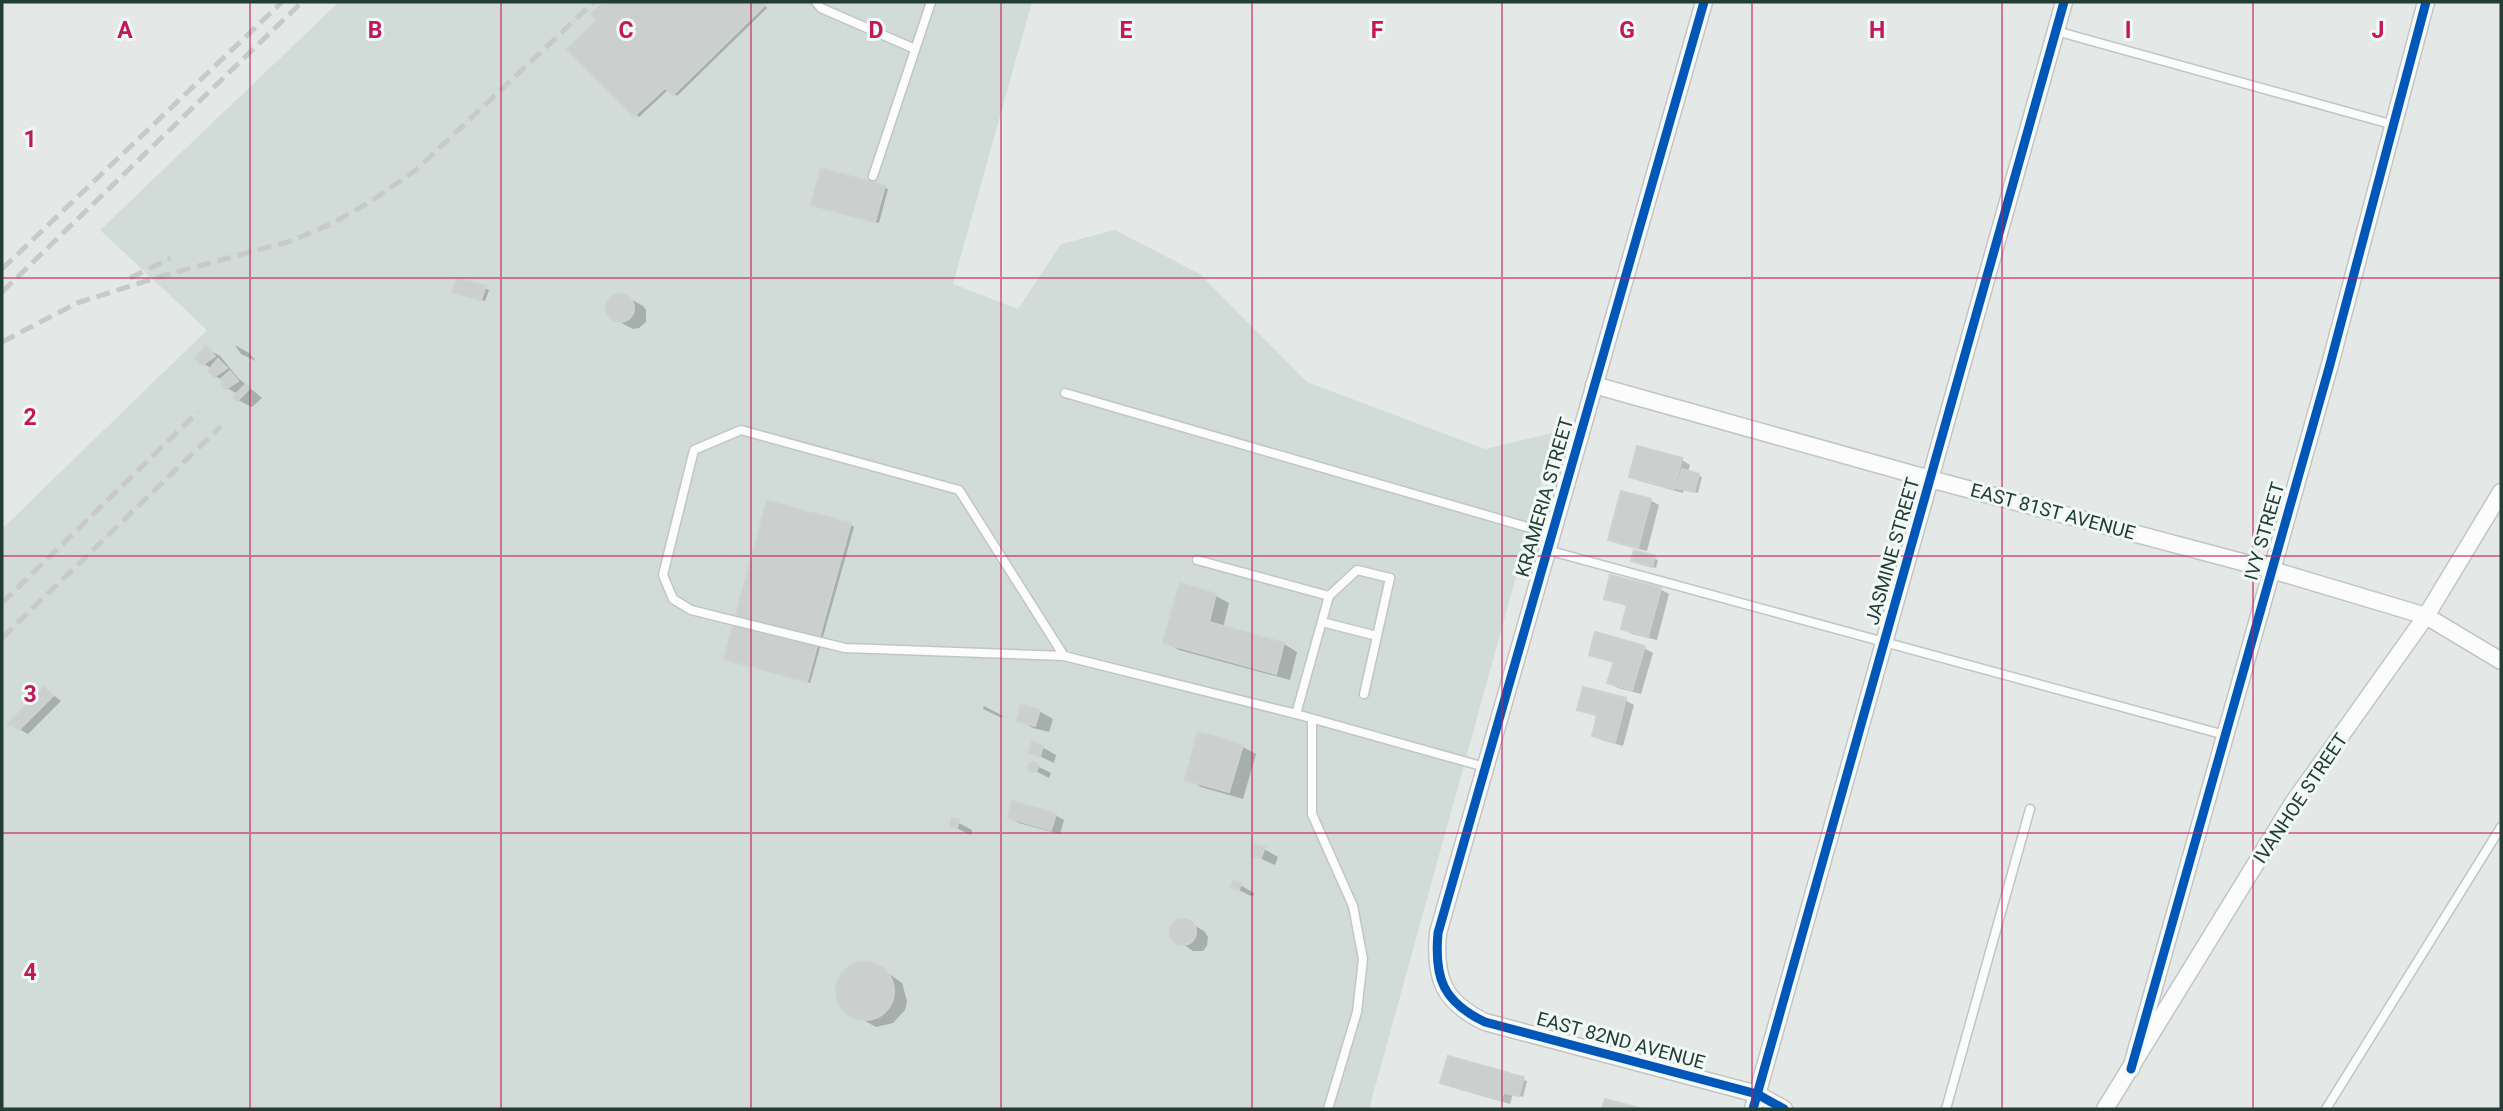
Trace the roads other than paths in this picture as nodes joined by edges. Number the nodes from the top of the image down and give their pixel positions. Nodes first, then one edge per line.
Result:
1 (816, 2) edge
2 (931, 2) edge
3 (1704, 2) edge
4 (2064, 2) edge
5 (2426, 2) edge
6 (2056, 30) junction
7 (915, 49) junction
8 (2394, 125) junction
9 (873, 176) dead end
10 (1594, 385) junction
11 (1065, 393) dead end
12 (1930, 479) junction
13 (2501, 492) edge
14 (1549, 542) junction
15 (1197, 560) dead end
16 (2272, 569) junction
17 (1329, 596) junction
18 (2426, 616) junction
19 (1322, 622) junction
20 (1377, 636) junction
21 (1884, 642) junction
22 (1064, 656) junction
23 (2501, 661) edge
24 (1364, 694) dead end
25 (1296, 715) junction
26 (1312, 719) junction
27 (2225, 735) junction
28 (1485, 767) junction
29 (2030, 809) dead end
30 (2501, 827) edge
31 (1452, 1001) joint
32 (2131, 1069) junction
33 (1755, 1102) edge
34 (1328, 1109) edge
35 (1784, 1109) edge
36 (1946, 1109) edge
37 (2105, 1109) edge
38 (2326, 1109) edge

1 - 7 lane
2 - 7 lane
3 - 10 street, KRAMERIA STREET
4 - 6 street, JASMINE STREET
5 - 8 street, IVY STREET
6 - 8 lane
6 - 12 street, JASMINE STREET
7 - 9 lane
8 - 16 street, IVY STREET
10 - 12 street, EAST 81ST AVENUE
10 - 14 street, KRAMERIA STREET
11 - 14 lane
12 - 16 street, EAST 81ST AVENUE
12 - 21 street, JASMINE STREET
13 - 18 street, IVANHOE STREET
14 - 21 lane
14 - 28 street, KRAMERIA STREET
15 - 17 lane
16 - 18 street, EAST 81ST AVENUE
16 - 27 street, IVY STREET
17 - 19 lane
17 - 20 lane
18 - 23 street, EAST 81ST AVENUE
18 - 32 street, IVANHOE STREET
19 - 20 lane
19 - 25 lane
20 - 24 lane
21 - 27 lane
21 - 33 street, JASMINE STREET
22 - 22 lane
22 - 25 lane
25 - 26 lane
26 - 28 lane
26 - 34 lane
27 - 32 street, IVY STREET
28 - 31 street, KRAMERIA STREET
29 - 36 lane
30 - 38 lane
31 - 33 street, EAST 82ND AVENUE
32 - 37 street, IVANHOE STREET
33 - 35 street, EAST 82ND AVENUE

